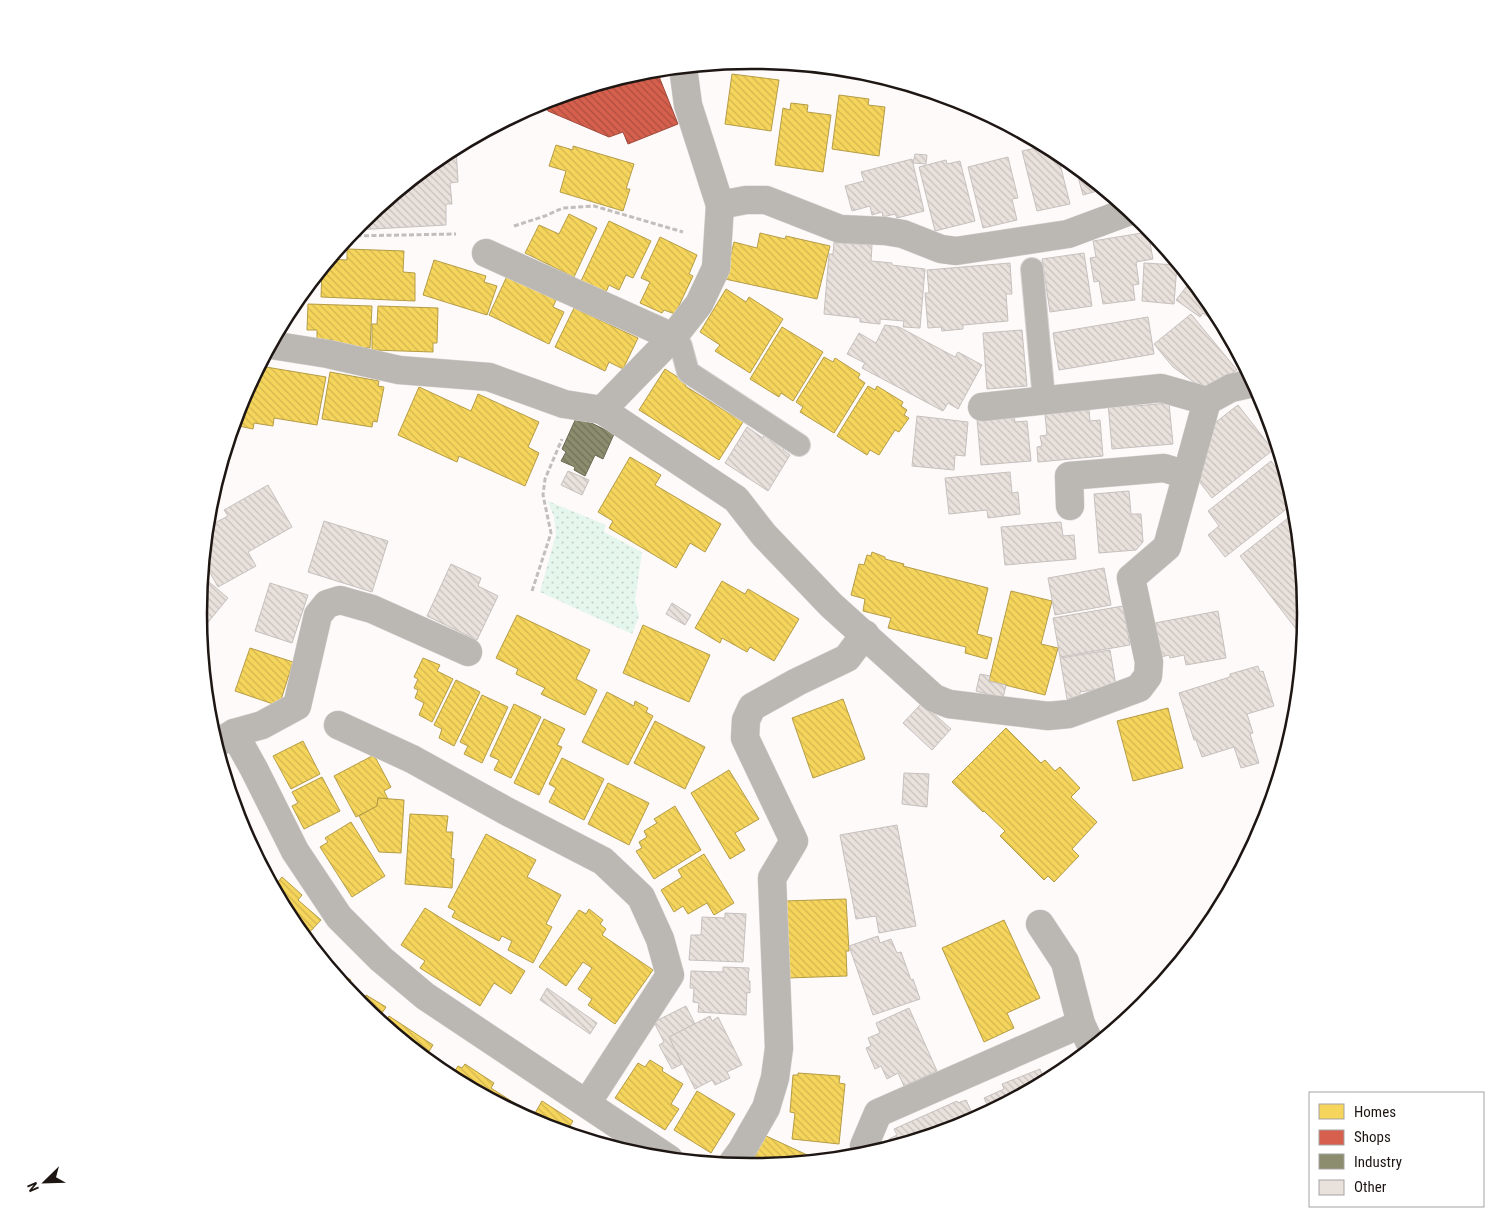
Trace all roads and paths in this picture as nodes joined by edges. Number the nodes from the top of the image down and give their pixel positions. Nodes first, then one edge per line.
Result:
1 (684, 73) edge
2 (720, 204) junction
3 (1122, 214) edge
4 (507, 227) dead end
5 (460, 234) dead end
6 (359, 236) edge
7 (718, 243) junction
8 (486, 253) dead end
9 (1032, 269) dead end
10 (673, 337) junction
11 (277, 346) edge
12 (1246, 385) edge
13 (1044, 400) junction
14 (1207, 401) junction
15 (982, 407) dead end
16 (589, 408) junction
17 (799, 445) dead end
18 (1187, 475) junction
19 (1070, 506) dead end
20 (532, 591) dead end
21 (864, 634) junction
22 (468, 652) dead end
23 (338, 725) dead end
24 (225, 739) edge
25 (1040, 924) dead end
26 (1087, 1035) edge
27 (586, 1103) junction
28 (864, 1147) edge
29 (655, 1150) edge
30 (736, 1158) edge

1 - 2 street
2 - 3 street
2 - 7 street
4 - 7 path
5 - 6 path
7 - 10 street
8 - 10 street
9 - 13 lane
10 - 16 street
10 - 17 lane
11 - 16 street
12 - 14 street
13 - 14 street
13 - 15 street
14 - 18 street
16 - 20 path
16 - 21 street
18 - 19 street
18 - 21 street
21 - 30 street
22 - 24 street
23 - 27 street
24 - 27 street
25 - 26 street
26 - 28 street
27 - 29 street

